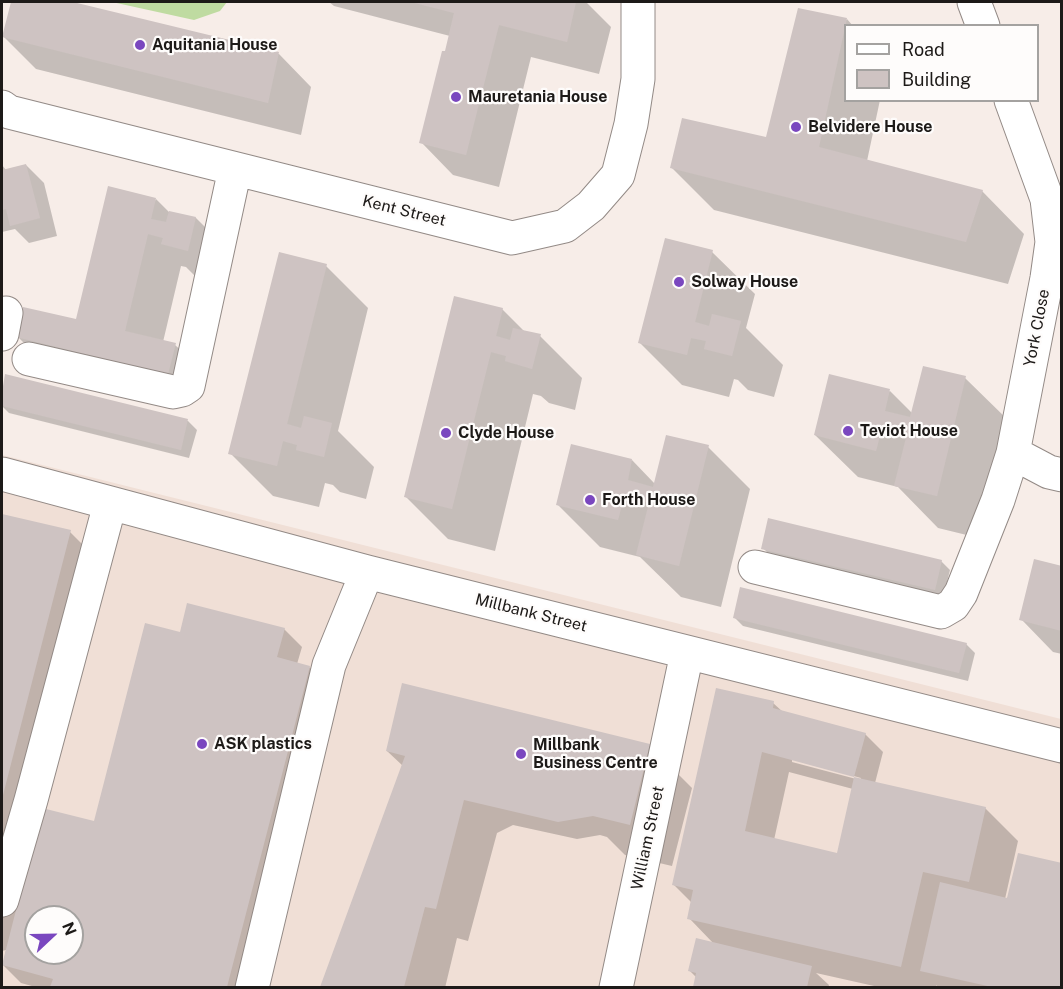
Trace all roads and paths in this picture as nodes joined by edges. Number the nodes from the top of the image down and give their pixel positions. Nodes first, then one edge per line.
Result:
1 (638, 2) edge
2 (974, 2) edge
3 (982, 24) edge
4 (1012, 102) edge
5 (2, 107) edge
6 (235, 169) junction
7 (29, 359) dead end
8 (1012, 453) junction
9 (2, 474) edge
10 (1062, 475) edge
11 (110, 504) junction
12 (755, 567) dead end
13 (367, 572) junction
14 (687, 653) junction
15 (1062, 746) edge
16 (2, 900) edge
17 (252, 987) edge
18 (616, 987) edge

1 - 6 street, Kent Street
2 - 3 street
4 - 8 street, York Close
5 - 6 street, Kent Street
6 - 7 street
8 - 10 street
8 - 12 street, York Close
9 - 11 street, Millbank Street
11 - 13 street, Millbank Street
11 - 16 street
13 - 14 street, Millbank Street
13 - 17 street
14 - 15 street, Millbank Street
14 - 18 street, William Street

